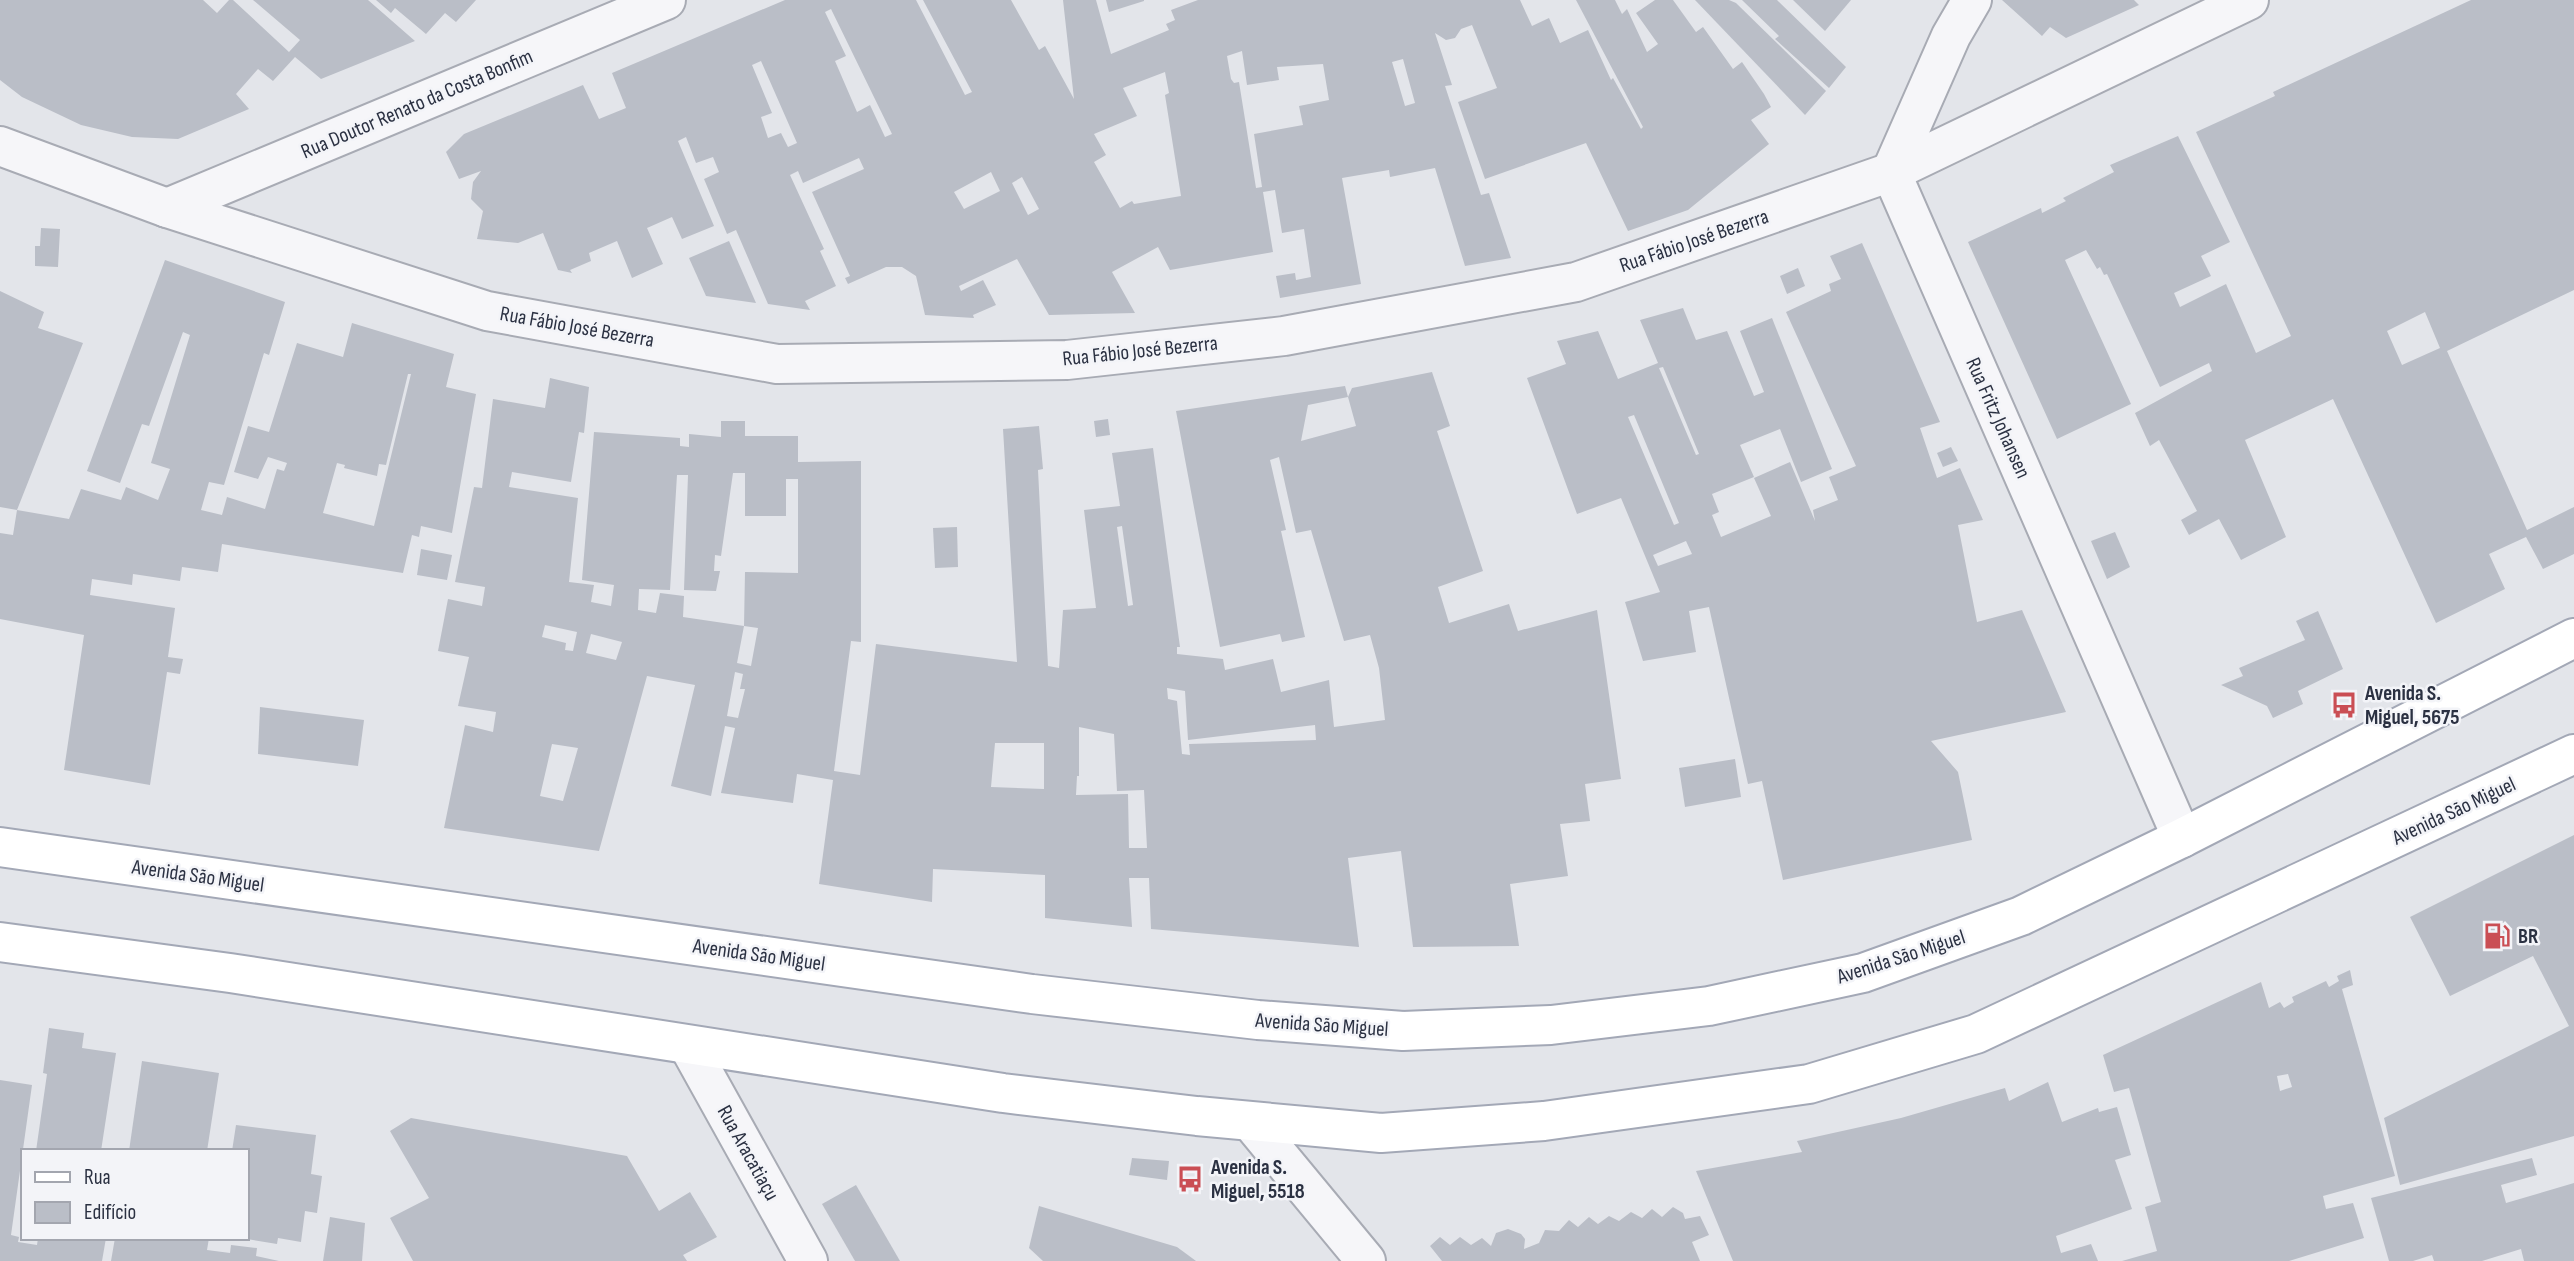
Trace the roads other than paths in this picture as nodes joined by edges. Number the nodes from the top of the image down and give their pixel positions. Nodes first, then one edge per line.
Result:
1 (666, 0) edge
2 (1972, 0) edge
3 (2249, 0) edge
4 (0, 146) edge
5 (1891, 172) junction
6 (167, 208) junction
7 (2574, 638) edge
8 (2574, 754) edge
9 (2182, 838) junction
10 (0, 848) edge
11 (0, 943) edge
12 (688, 1045) junction
13 (1251, 1122) junction
14 (808, 1261) edge
15 (1366, 1261) edge

1 - 6 street, Rua Doutor Renato da Costa Bonfim
2 - 5 street
3 - 5 street, Rua Fábio José Bezerra
4 - 6 street, Rua Fábio José Bezerra
5 - 6 street, Rua Fábio José Bezerra
5 - 9 street, Rua Fritz Johansen
7 - 9 main road, Avenida São Miguel
8 - 13 main road, Avenida São Miguel
9 - 10 main road, Avenida São Miguel
11 - 12 main road, Avenida São Miguel
12 - 13 main road, Avenida São Miguel
12 - 14 street, Rua Aracatiaçu
13 - 15 street

